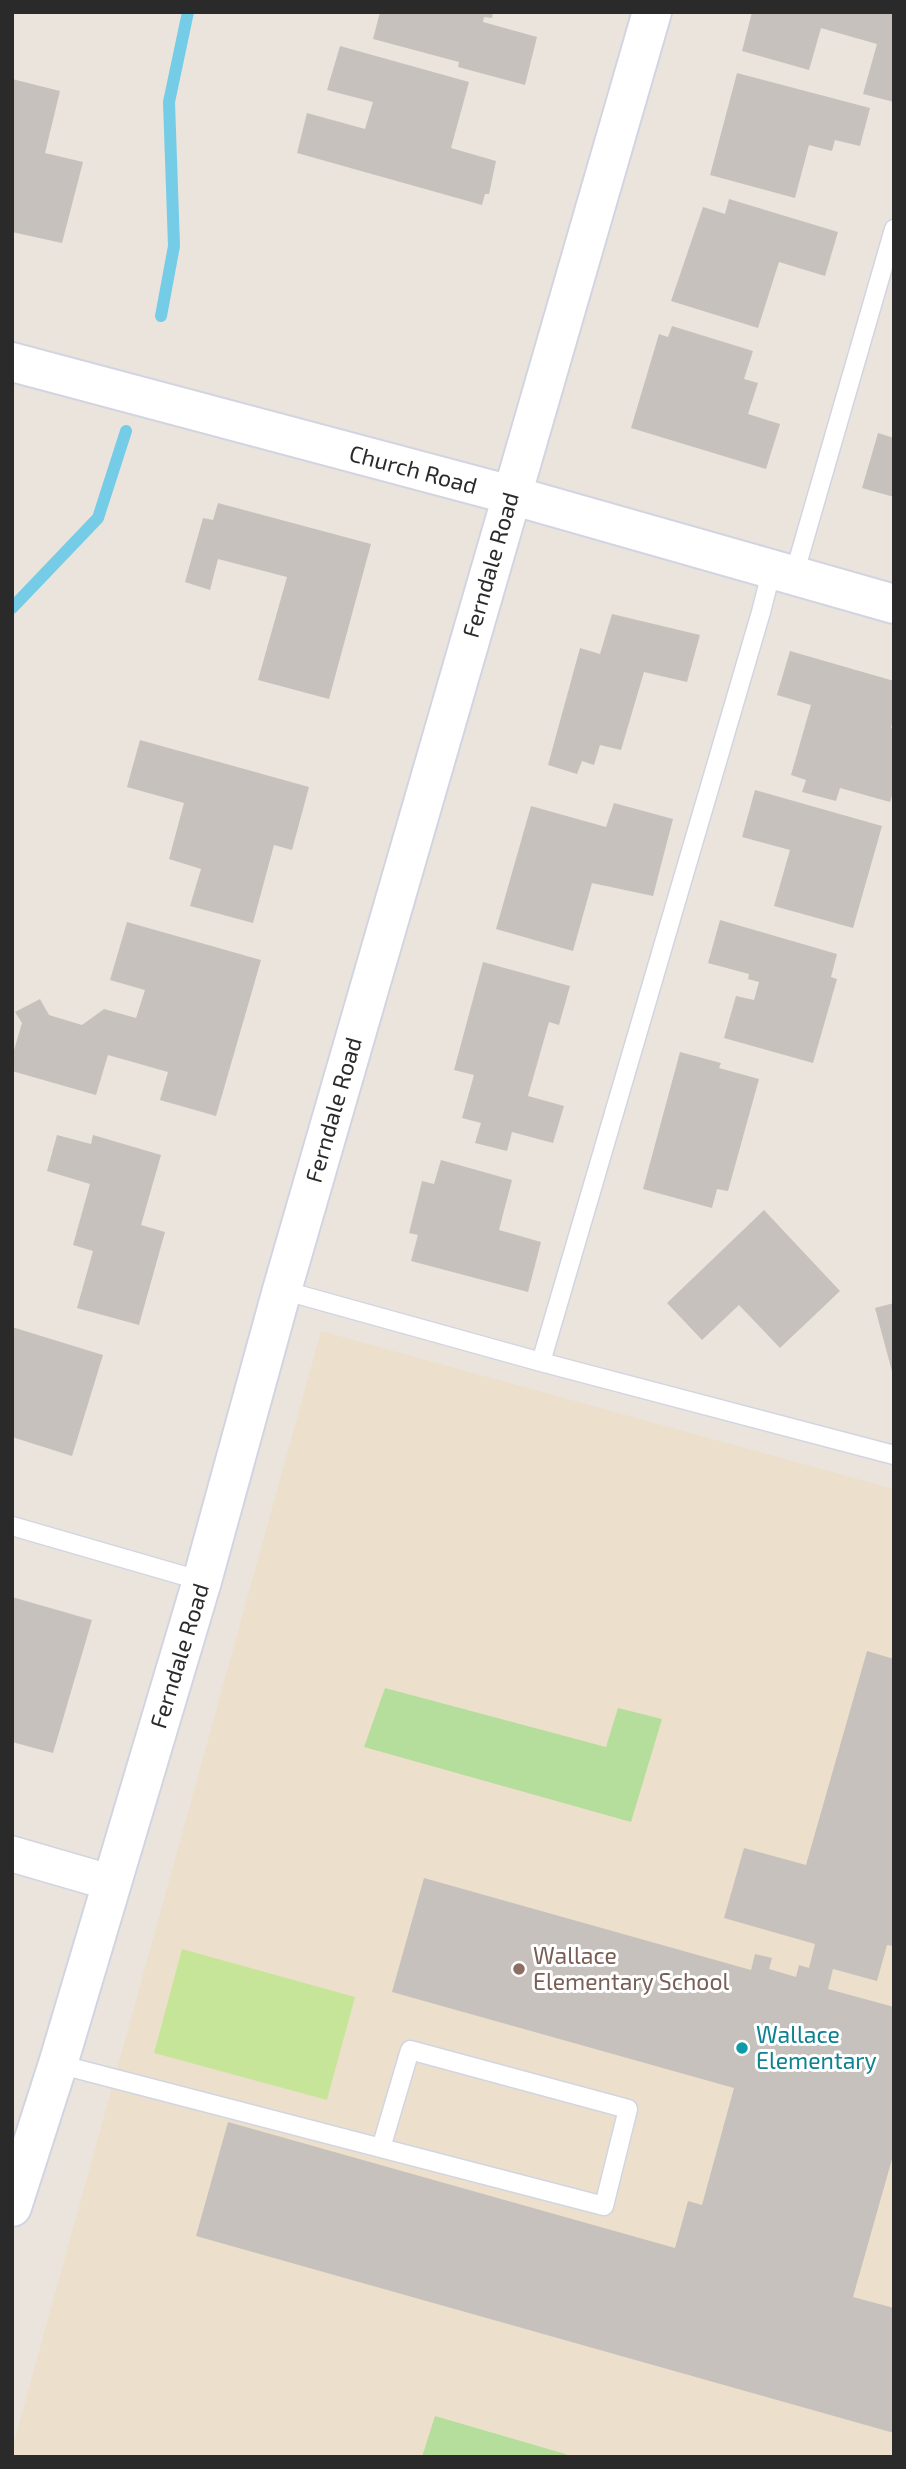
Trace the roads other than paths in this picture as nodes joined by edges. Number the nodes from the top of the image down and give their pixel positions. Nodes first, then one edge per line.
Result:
1 (652, 12) edge
2 (894, 229) edge
3 (12, 362) edge
4 (511, 495) junction
5 (783, 572) junction
6 (894, 604) edge
7 (282, 1290) junction
8 (541, 1362) junction
9 (894, 1455) edge
10 (12, 1526) edge
11 (202, 1581) junction
12 (12, 1854) edge
13 (112, 1884) junction
14 (58, 2064) junction
15 (381, 2148) junction
16 (15, 2190) edge

1 - 4 street, Ferndale Road
2 - 5 lane
3 - 4 street, Church Road
4 - 5 street, Church Road
4 - 7 street, Ferndale Road
5 - 6 street, Church Road
5 - 8 lane
7 - 8 lane
7 - 11 street, Ferndale Road
8 - 9 lane
10 - 11 lane
11 - 13 street, Ferndale Road
12 - 13 street
13 - 14 street, Ferndale Road
14 - 15 lane
14 - 16 street, Ferndale Road
15 - 15 lane

